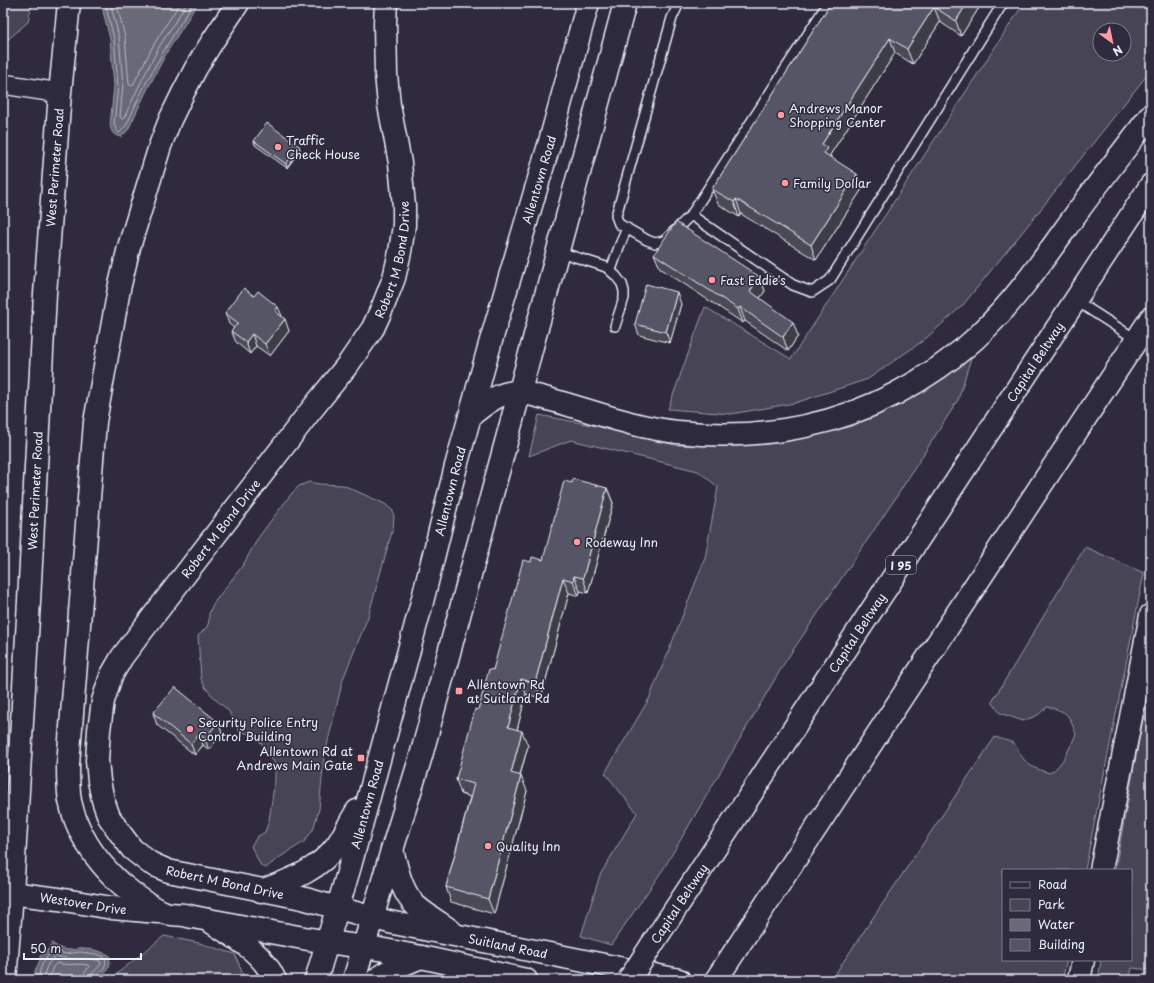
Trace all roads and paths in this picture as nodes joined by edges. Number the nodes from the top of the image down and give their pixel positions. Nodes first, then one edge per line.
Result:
1 (69, 3) edge
2 (238, 3) edge
3 (386, 3) edge
4 (588, 3) edge
5 (625, 3) edge
6 (680, 3) edge
7 (828, 3) edge
8 (1003, 3) edge
9 (3, 84) edge
10 (60, 92) junction
11 (1151, 115) edge
12 (1151, 185) edge
13 (691, 215) junction
14 (627, 228) junction
15 (557, 251) junction
16 (611, 270) junction
17 (1075, 300) junction
18 (1151, 318) edge
19 (615, 326) dead end
20 (1137, 340) junction
21 (520, 392) junction
22 (470, 416) junction
23 (1151, 615) edge
24 (373, 782) junction
25 (8, 846) edge
26 (392, 850) junction
27 (1101, 869) edge
28 (261, 891) junction
29 (7, 893) edge
30 (338, 908) junction
31 (164, 913) junction
32 (372, 917) junction
33 (208, 920) junction
34 (459, 936) junction
35 (328, 942) junction
36 (363, 947) junction
37 (421, 957) junction
38 (1083, 961) edge
39 (722, 971) edge
40 (515, 979) edge
41 (5, 980) edge
42 (275, 980) edge
43 (316, 980) edge
44 (354, 980) edge
45 (376, 980) edge
46 (629, 980) edge
47 (678, 980) edge
48 (1079, 980) edge

1 - 10 main road, West Perimeter Road
2 - 31 main road
3 - 28 main road, Robert M Bond Drive
4 - 22 main road, Allentown Road
5 - 15 main road
6 - 14 lane
7 - 13 lane
8 - 13 lane
9 - 10 street
10 - 25 main road, West Perimeter Road
11 - 21 main road
12 - 17 main road, Capital Beltway / I 95
13 - 14 lane
14 - 16 lane
15 - 16 lane
15 - 21 main road
16 - 19 lane
17 - 20 lane
17 - 46 main road, Capital Beltway / I 95, bridge
18 - 20 main road
20 - 39 main road
21 - 22 main road
21 - 26 main road
22 - 24 main road, Allentown Road
23 - 27 main road
24 - 28 main road
24 - 30 main road, Allentown Road
25 - 29 main road, West Perimeter Road
26 - 32 main road
26 - 34 main road
28 - 30 main road, Robert M Bond Drive
29 - 31 main road, Westover Drive
29 - 41 main road, West Perimeter Road
30 - 32 main road, Suitland Road
30 - 35 main road, Allentown Road
31 - 33 main road
32 - 34 main road, Suitland Road
32 - 36 main road
33 - 35 main road
33 - 42 main road
34 - 47 main road, Suitland Road
35 - 36 main road
35 - 43 main road, Allentown Road
36 - 37 main road
36 - 44 main road
37 - 40 main road
37 - 45 main road
38 - 48 main road

